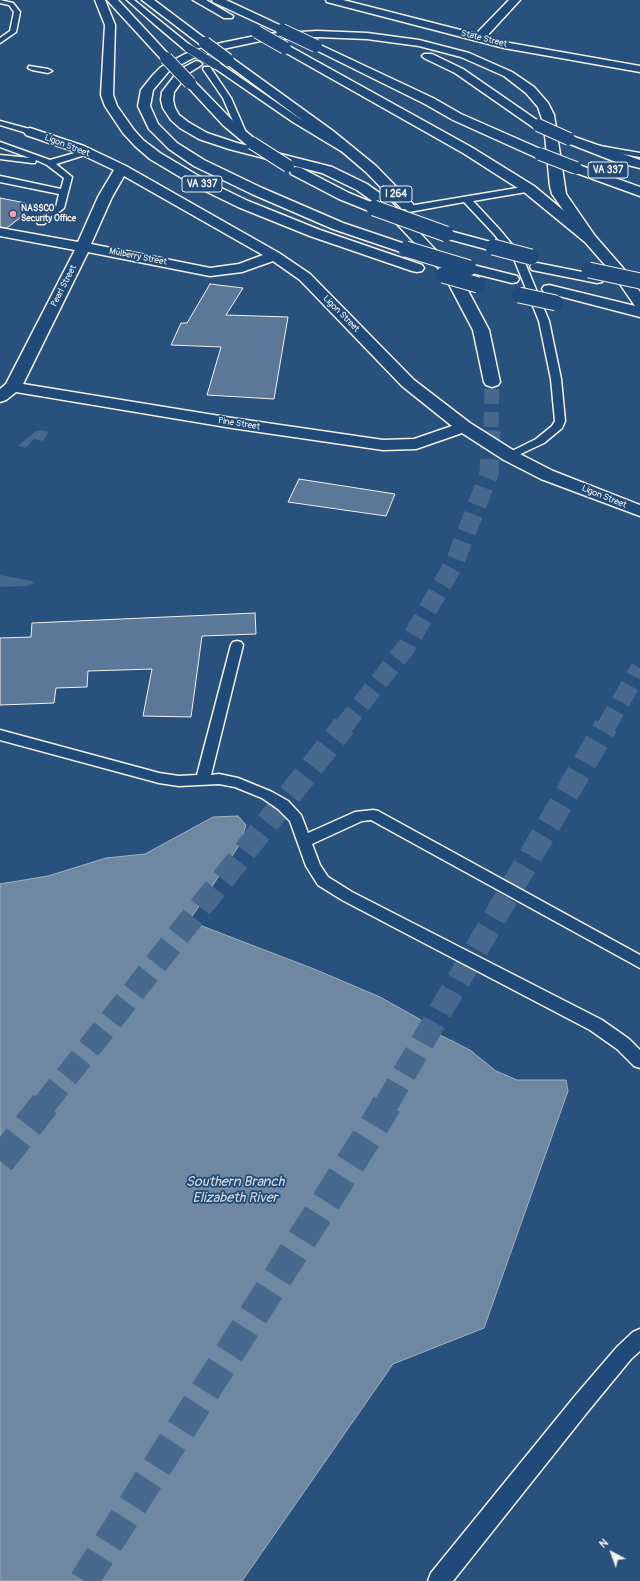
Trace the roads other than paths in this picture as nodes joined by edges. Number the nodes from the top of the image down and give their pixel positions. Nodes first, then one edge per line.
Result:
1 (100, 0) edge
2 (112, 0) edge
3 (130, 0) edge
4 (147, 0) edge
5 (198, 0) edge
6 (217, 0) edge
7 (331, 0) edge
8 (515, 0) edge
9 (0, 1) edge
10 (0, 30) edge
11 (13, 32) junction
12 (479, 38) junction
13 (0, 41) edge
14 (188, 48) junction
15 (222, 62) junction
16 (32, 68) dead end
17 (640, 69) edge
18 (48, 71) dead end
19 (0, 123) edge
20 (30, 132) joint
21 (248, 139) junction
22 (575, 142) junction
23 (0, 144) edge
24 (85, 152) junction
25 (640, 156) edge
26 (0, 157) edge
27 (50, 163) junction
28 (576, 164) junction
29 (640, 164) edge
30 (120, 169) junction
31 (0, 179) edge
32 (640, 181) edge
33 (529, 189) junction
34 (64, 192) junction
35 (640, 192) edge
36 (466, 199) junction
37 (409, 209) junction
38 (41, 222) dead end
39 (0, 232) edge
40 (590, 239) junction
41 (402, 243) junction
42 (83, 247) junction
43 (274, 256) junction
44 (534, 262) junction
45 (450, 274) junction
46 (640, 282) edge
47 (640, 303) edge
48 (618, 311) junction
49 (640, 312) edge
50 (640, 321) edge
51 (492, 382) tunnel mouth
52 (6, 392) edge
53 (464, 427) junction
54 (510, 456) junction
55 (640, 511) edge
56 (237, 645) dead end
57 (0, 735) edge
58 (202, 781) junction
59 (305, 841) junction
60 (640, 962) edge
61 (639, 1057) edge
62 (640, 1338) edge
63 (439, 1581) edge

1 - 48 main road, VA 337, bridge
2 - 21 main road, bridge
3 - 14 lane
4 - 15 main road, I 264, bridge
5 - 33 main road, bridge
6 - 28 main road, bridge
7 - 12 main road, State Street
8 - 12 main road
9 - 11 lane
10 - 11 lane
11 - 13 lane
12 - 17 main road, State Street
14 - 15 lane, bridge
14 - 21 lane, bridge
15 - 37 main road, I 264
16 - 18 lane
19 - 20 lane
20 - 24 main road, Ligon Street
21 - 44 main road, bridge
22 - 25 lane
22 - 29 main road
22 - 45 main road, bridge
23 - 27 lane
24 - 27 lane
24 - 30 main road, Ligon Street
26 - 27 lane
27 - 34 lane
28 - 32 main road, VA 337
28 - 35 main road
30 - 42 main road, Pearl Street
30 - 43 main road, Ligon Street
31 - 34 lane
33 - 36 lane
33 - 40 main road
34 - 38 lane
36 - 37 lane
36 - 54 lane
37 - 45 main road, I 264
39 - 42 main road, Mulberry Street
40 - 41 main road
40 - 47 main road
41 - 44 main road
41 - 48 main road, bridge
42 - 43 main road, Mulberry Street
42 - 52 main road, Pearl Street
43 - 53 main road, Ligon Street
44 - 46 main road, bridge
45 - 51 main road, I 264
48 - 49 main road
48 - 50 main road, VA 337
52 - 53 main road, Pine Street
53 - 54 main road, Ligon Street
54 - 55 main road, Ligon Street
56 - 58 lane
57 - 58 lane
58 - 59 lane
59 - 60 lane
59 - 61 lane
62 - 63 lane

